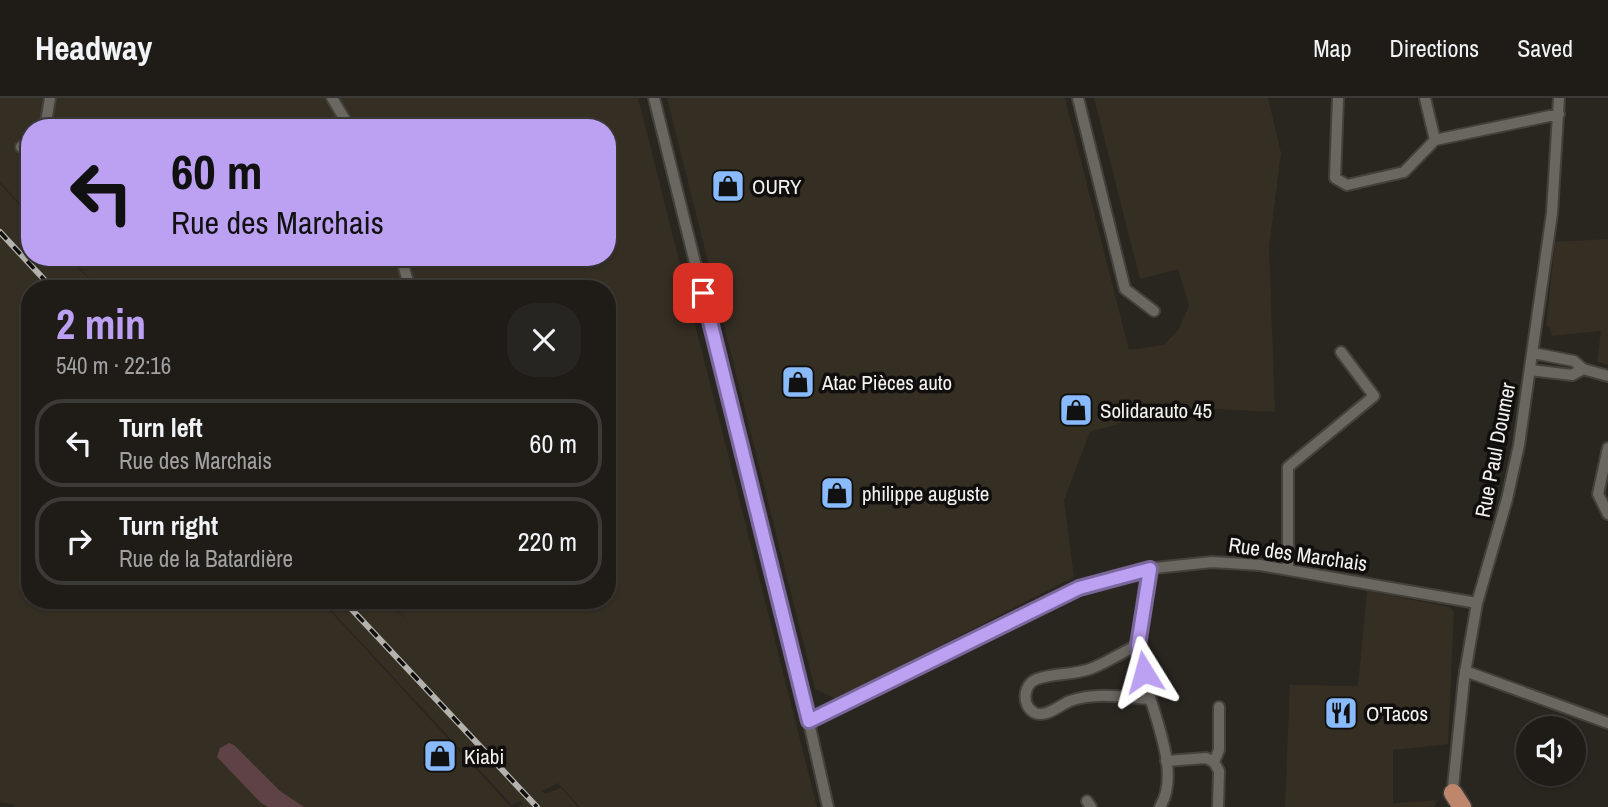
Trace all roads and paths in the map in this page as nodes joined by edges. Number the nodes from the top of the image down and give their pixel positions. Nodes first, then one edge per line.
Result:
1 (50, 98) edge
2 (332, 98) edge
3 (654, 98) edge
4 (1077, 98) edge
5 (1338, 98) edge
6 (1425, 98) edge
7 (1559, 98) edge
8 (1559, 114) junction
9 (46, 119) edge
10 (345, 119) edge
11 (1435, 140) junction
12 (1154, 311) dead end
13 (1341, 352) dead end
14 (1533, 353) junction
15 (1583, 369) junction
16 (1530, 370) junction
17 (1608, 376) edge
18 (1608, 448) edge
19 (1608, 514) edge
20 (1150, 569) junction
21 (1288, 570) junction
22 (1477, 603) junction
23 (1138, 645) junction
24 (1465, 671) junction
25 (1150, 699) junction
26 (1219, 707) dead end
27 (809, 721) junction
28 (1608, 723) edge
29 (1166, 761) junction
30 (1214, 762) junction
31 (1453, 803) edge
32 (828, 807) edge
33 (1160, 807) edge
34 (1218, 807) edge

1 - 9 street
2 - 10 street
3 - 27 street
4 - 12 street
5 - 11 street
6 - 11 street
7 - 8 street, Rue Paul Doumer
8 - 11 street
8 - 14 street, Rue Paul Doumer
13 - 21 street
14 - 15 street
14 - 16 street, Rue Paul Doumer
15 - 16 street
15 - 17 street
16 - 22 street, Rue Paul Doumer
18 - 19 street
20 - 21 street, Rue des Marchais
20 - 23 street
20 - 27 street, Rue des Marchais
21 - 22 street, Rue des Marchais
22 - 24 street, Rue Paul Doumer
23 - 25 street
23 - 25 street
24 - 28 street
24 - 31 street, Rue Paul Doumer
25 - 29 street
26 - 30 street
27 - 32 street
29 - 30 street
29 - 33 street
30 - 34 street

